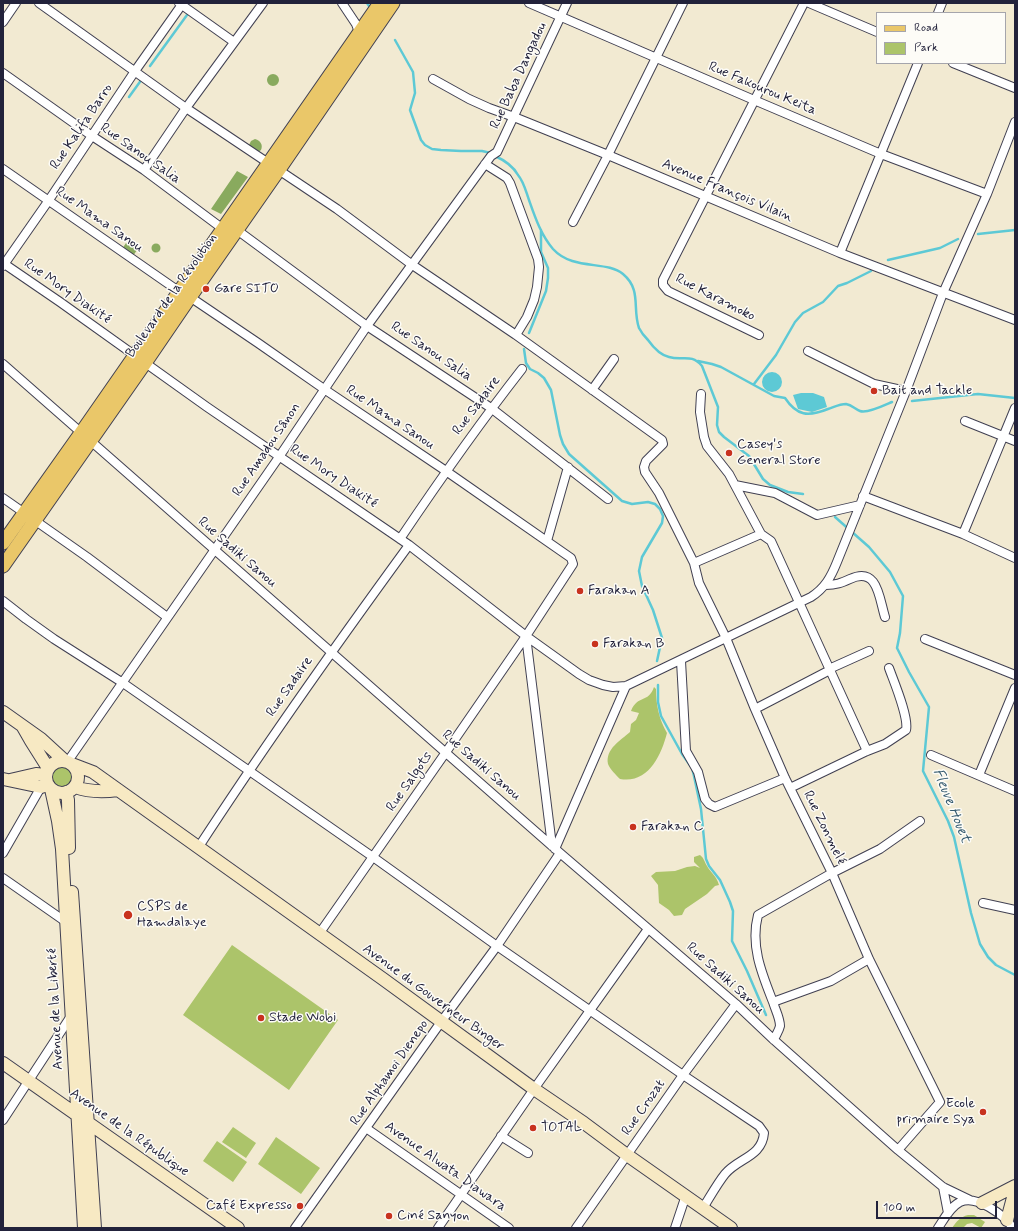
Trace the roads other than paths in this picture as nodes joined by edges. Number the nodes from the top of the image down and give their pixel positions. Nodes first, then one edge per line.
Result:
1 (16, 3) edge
2 (40, 3) edge
3 (263, 3) edge
4 (342, 3) edge
5 (380, 3) edge
6 (393, 3) edge
7 (529, 3) edge
8 (567, 3) edge
9 (683, 3) edge
10 (804, 3) edge
11 (809, 3) edge
12 (181, 4) edge
13 (561, 16) junction
14 (3, 22) edge
15 (876, 32) edge
16 (362, 38) junction
17 (234, 42) junction
18 (656, 58) junction
19 (918, 64) edge
20 (955, 64) edge
21 (135, 71) junction
22 (3, 73) edge
23 (433, 79) dead end
24 (1015, 88) edge
25 (754, 100) junction
26 (186, 108) junction
27 (514, 117) junction
28 (1015, 122) edge
29 (92, 136) junction
30 (494, 154) joint
31 (881, 154) junction
32 (608, 155) junction
33 (485, 164) junction
34 (274, 168) junction
35 (3, 169) edge
36 (144, 170) junction
37 (987, 194) junction
38 (706, 196) junction
39 (49, 200) junction
40 (573, 222) dead end
41 (223, 229) junction
42 (237, 230) junction
43 (840, 253) junction
44 (3, 264) edge
45 (411, 264) junction
46 (943, 293) junction
47 (185, 294) junction
48 (1015, 320) edge
49 (367, 326) junction
50 (760, 335) dead end
51 (516, 336) junction
52 (808, 351) dead end
53 (141, 359) junction
54 (614, 359) dead end
55 (3, 364) edge
56 (522, 369) dead end
57 (324, 390) junction
58 (592, 390) junction
59 (906, 391) junction
60 (701, 394) dead end
61 (491, 408) junction
62 (1015, 408) edge
63 (965, 420) dead end
64 (1003, 436) junction
65 (86, 437) junction
66 (1015, 441) edge
67 (279, 457) junction
68 (568, 467) junction
69 (446, 471) junction
70 (735, 485) junction
71 (863, 496) junction
72 (3, 498) edge
73 (608, 499) dead end
74 (860, 505) junction
75 (24, 513) junction
76 (34, 520) junction
77 (761, 534) junction
78 (963, 534) junction
79 (400, 539) junction
80 (547, 541) junction
81 (3, 543) edge
82 (409, 545) junction
83 (214, 550) junction
84 (1015, 558) edge
85 (694, 563) junction
86 (573, 564) joint
87 (3, 566) edge
88 (826, 584) junction
89 (3, 601) edge
90 (799, 603) junction
91 (167, 617) junction
92 (885, 617) dead end
93 (526, 636) junction
94 (726, 638) junction
95 (925, 640) dead end
96 (869, 651) dead end
97 (331, 652) junction
98 (681, 660) junction
99 (889, 668) dead end
100 (830, 670) junction
101 (1015, 675) edge
102 (123, 683) junction
103 (626, 686) junction
104 (1015, 688) edge
105 (755, 709) junction
106 (3, 712) edge
107 (23, 726) junction
108 (867, 751) junction
109 (446, 753) junction
110 (931, 755) dead end
111 (68, 762) junction
112 (248, 771) junction
113 (980, 775) junction
114 (785, 778) junction
115 (7, 780) edge
116 (47, 781) junction
117 (790, 788) junction
118 (71, 789) junction
119 (118, 790) junction
120 (1015, 790) edge
121 (920, 821) dead end
122 (198, 848) junction
123 (556, 849) junction
124 (3, 853) edge
125 (373, 857) junction
126 (832, 873) junction
127 (3, 878) edge
128 (983, 903) dead end
129 (1015, 910) edge
130 (66, 922) junction
131 (648, 929) junction
132 (319, 934) junction
133 (497, 946) junction
134 (869, 959) junction
135 (773, 1002) junction
136 (736, 1004) junction
137 (591, 1010) junction
138 (71, 1016) junction
139 (441, 1022) junction
140 (774, 1040) junction
141 (3, 1063) edge
142 (683, 1075) junction
143 (29, 1080) junction
144 (534, 1089) junction
145 (78, 1116) junction
146 (3, 1120) edge
147 (88, 1123) junction
148 (366, 1128) junction
149 (501, 1136) junction
150 (898, 1150) junction
151 (528, 1153) dead end
152 (627, 1155) junction
153 (1015, 1186) edge
154 (943, 1187) junction
155 (1015, 1190) edge
156 (462, 1194) junction
157 (686, 1195) junction
158 (976, 1201) junction
159 (703, 1208) junction
160 (948, 1213) junction
161 (1010, 1224) edge
162 (84, 1228) edge
163 (95, 1228) edge
164 (238, 1228) edge
165 (295, 1228) edge
166 (438, 1228) edge
167 (509, 1228) edge
168 (576, 1228) edge
169 (675, 1228) edge
170 (731, 1228) edge
171 (938, 1228) edge

1 - 14 street
2 - 21 street
3 - 17 street
4 - 16 street
5 - 16 main road
6 - 16 main road
7 - 13 street, Rue Fakourou Keita
8 - 13 street, Rue Baba Dangadou
9 - 18 street
10 - 25 street
11 - 15 street
12 - 17 street
12 - 21 street, Rue Kalifa Barro
13 - 18 street, Rue Fakourou Keita
13 - 27 street, Rue Baba Dangadou
16 - 34 main road, Boulevard de la Révolution
17 - 26 street
18 - 25 street, Rue Fakourou Keita
18 - 32 street
19 - 31 street
20 - 24 street
21 - 26 street
21 - 29 street, Rue Kalifa Barro
22 - 29 street, Rue Sanou Salia
23 - 27 street, Avenue François Vilain
25 - 31 street, Rue Fakourou Keita
25 - 38 street
26 - 34 street
26 - 36 street
27 - 30 street, Rue Baba Dangadou
27 - 32 street, Avenue François Vilain
28 - 37 street
29 - 36 street, Rue Sanou Salia
29 - 39 street, Rue Kalifa Barro
30 - 33 street, Rue Amadou Sânon
31 - 37 street, Rue Fakourou Keita
31 - 43 street
32 - 38 street, Avenue François Vilain
32 - 40 street
33 - 45 street, Rue Amadou Sânon
33 - 51 street
34 - 41 main road, Boulevard de la Révolution
34 - 42 main road, Boulevard de la Révolution
34 - 45 street
35 - 39 street, Rue Mama Sanou
36 - 41 street, Rue Sanou Salia
37 - 46 street
38 - 43 street, Avenue François Vilain
38 - 50 street, Rue Karamoko
39 - 44 street, Rue Kalifa Barro
39 - 47 street, Rue Mama Sanou
41 - 47 main road, Boulevard de la Révolution
42 - 47 main road, Boulevard de la Révolution
42 - 49 street, Rue Sanou Salia
43 - 46 street, Avenue François Vilain
44 - 53 street, Rue Mory Diakité
45 - 49 street, Rue Amadou Sânon
45 - 51 street
46 - 48 street, Avenue François Vilain
46 - 59 street
47 - 53 main road, Boulevard de la Révolution
47 - 57 street, Rue Mama Sanou
49 - 57 street, Rue Amadou Sânon
49 - 61 street, Rue Sanou Salia
51 - 58 street
52 - 59 street
53 - 65 main road, Boulevard de la Révolution
53 - 67 street, Rue Mory Diakité
54 - 58 street
55 - 65 street, Rue Sadiki Sanou
56 - 61 street, Rue Sadaire
57 - 67 street, Rue Amadou Sânon
57 - 69 street, Rue Mama Sanou
58 - 85 street, Rue Zonmelé
59 - 71 street
60 - 70 street
61 - 68 street, Rue Sanou Salia
61 - 69 street, Rue Sadaire
62 - 64 street
63 - 64 street
64 - 66 street
64 - 78 street
65 - 75 main road, Boulevard de la Révolution
65 - 76 main road, Boulevard de la Révolution
65 - 83 street, Rue Sadiki Sanou
67 - 79 street, Rue Mory Diakité
67 - 83 street, Rue Amadou Sânon
68 - 73 street, Rue Sanou Salia
68 - 80 street
69 - 79 street, Rue Sadaire
69 - 80 street, Rue Mama Sanou
70 - 74 street
70 - 77 street
71 - 74 street
71 - 78 street
72 - 75 street
74 - 88 street
75 - 76 street
75 - 81 main road, Boulevard de la Révolution
76 - 87 main road, Boulevard de la Révolution
76 - 91 street
77 - 85 street
77 - 90 street
78 - 84 street
79 - 82 street, Rue Mory Diakité
80 - 86 street, Rue Mama Sanou
82 - 93 street, Rue Mory Diakité
82 - 97 street, Rue Sadaire
83 - 91 street, Rue Amadou Sânon
83 - 97 street, Rue Sadiki Sanou
85 - 94 street, Rue Zonmelé
86 - 93 street, Rue Salgots
88 - 90 street
88 - 92 street
89 - 102 street
90 - 94 street
90 - 100 street
91 - 102 street, Rue Amadou Sânon
93 - 103 street, Rue Mory Diakité
93 - 109 street, Rue Salgots
93 - 123 street
94 - 98 street
94 - 105 street, Rue Zonmelé
95 - 101 street
96 - 100 street
97 - 109 street, Rue Sadiki Sanou
97 - 112 street, Rue Sadaire
98 - 103 street
98 - 114 street
99 - 108 street
100 - 105 street
100 - 108 street
102 - 111 street, Rue Amadou Sânon
102 - 112 street
103 - 123 street, Rue Alphamoi Dienepo
104 - 113 street
105 - 114 street, Rue Zonmelé
106 - 107 street, Avenue du Gouverneur Binger
107 - 111 street, Avenue du Gouverneur Binger
107 - 116 street, Avenue du Gouverneur Binger
108 - 117 street
109 - 123 street, Rue Sadiki Sanou
109 - 125 street, Rue Salgots
110 - 113 street
111 - 116 street
111 - 118 street
111 - 119 street, Avenue du Gouverneur Binger
112 - 122 street, Rue Sadaire
112 - 125 street
113 - 120 street
114 - 117 street, Rue Zonmelé
115 - 116 street
116 - 118 street
116 - 124 street
116 - 130 street, Avenue de la Liberté
117 - 126 street, Rue Zonmelé
118 - 119 street
118 - 147 street, Avenue de la Liberté
119 - 122 street, Avenue du Gouverneur Binger
121 - 126 street
122 - 132 street, Avenue du Gouverneur Binger
123 - 131 street, Rue Sadiki Sanou
123 - 133 street, Rue Alphamoi Dienepo
125 - 132 street, Rue Salgots
125 - 133 street
126 - 134 street, Rue Zonmelé
126 - 135 street
127 - 130 street
128 - 129 street
130 - 138 street, Avenue de la Liberté
131 - 136 street, Rue Sadiki Sanou
131 - 137 street
132 - 139 street, Avenue du Gouverneur Binger
133 - 137 street
133 - 139 street, Rue Alphamoi Dienepo
134 - 135 street
134 - 150 street, Rue Zonmelé
135 - 140 street
136 - 140 street, Rue Sadiki Sanou
136 - 142 street, Rue Crozat
137 - 142 street
137 - 144 street
138 - 143 street
138 - 145 street, Avenue de la Liberté
139 - 144 street, Avenue du Gouverneur Binger
139 - 148 street, Rue Alphamoi Dienepo
140 - 150 street, Rue Sadiki Sanou
141 - 143 street, Avenue de la République
142 - 152 street, Rue Crozat
142 - 159 street
143 - 145 street, Avenue de la République
143 - 146 street
144 - 149 street
144 - 152 street, Avenue du Gouverneur Binger
145 - 147 street, Avenue de la République
145 - 162 street, Avenue de la Liberté
147 - 163 street, Avenue de la Liberté
147 - 164 street, Avenue de la République
148 - 156 street, Avenue Alwata Diawara
148 - 165 street, Rue Alphamoi Dienepo
149 - 151 street
149 - 156 street
150 - 154 street, Rue Sadiki Sanou
152 - 157 street, Avenue du Gouverneur Binger
152 - 168 street, Rue Crozat
153 - 158 street
154 - 158 street, Rue Sadiki Sanou
154 - 160 street
155 - 161 street
156 - 166 street
156 - 167 street, Avenue Alwata Diawara
157 - 159 street, Avenue du Gouverneur Binger
157 - 169 street
158 - 160 street
158 - 161 street, Rue Sadiki Sanou
159 - 170 street, Avenue du Gouverneur Binger
160 - 171 street

